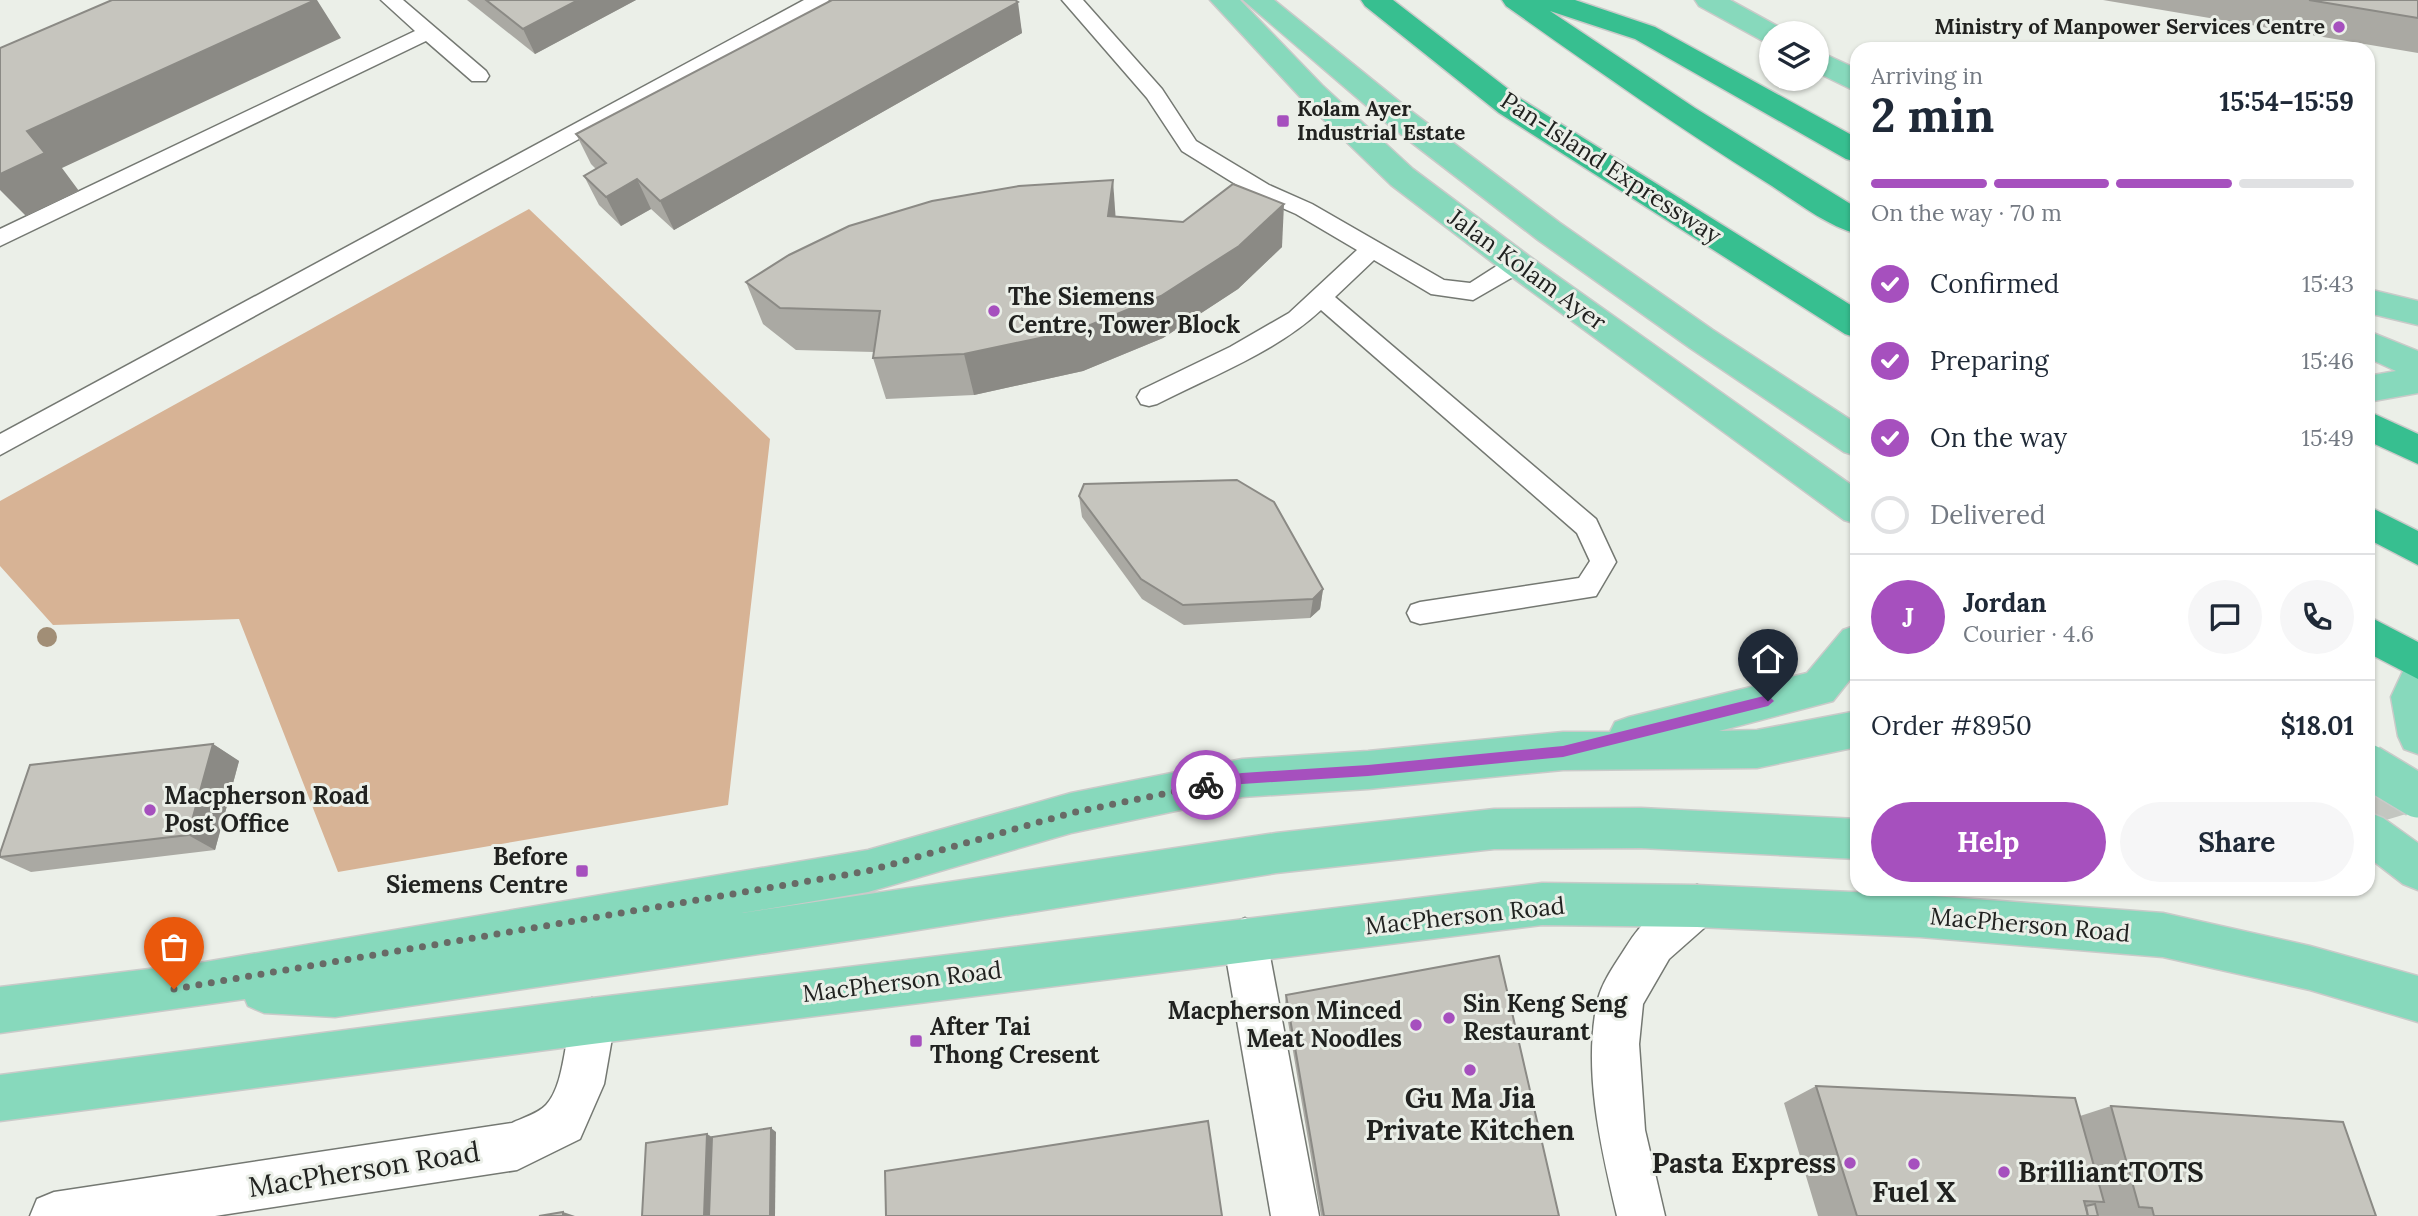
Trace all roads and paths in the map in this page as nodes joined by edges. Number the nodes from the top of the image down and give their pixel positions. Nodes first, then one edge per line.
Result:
1 (391, 0) edge
2 (820, 0) edge
3 (1072, 0) edge
4 (1224, 0) edge
5 (1257, 0) edge
6 (1375, 0) edge
7 (1516, 0) edge
8 (1547, 0) edge
9 (1709, 0) edge
10 (1759, 27) edge
11 (428, 32) junction
12 (1829, 66) edge
13 (479, 76) dead end
14 (1850, 78) edge
15 (1850, 148) edge
16 (1850, 219) edge
17 (0, 238) edge
18 (1372, 249) junction
19 (1517, 264) junction
20 (1321, 297) junction
21 (2375, 303) edge
22 (2418, 313) edge
23 (1850, 321) edge
24 (2375, 347) edge
25 (2418, 366) edge
26 (2418, 380) edge
27 (2375, 388) edge
28 (1149, 397) dead end
29 (2375, 428) edge
30 (1850, 438) edge
31 (0, 445) edge
32 (2418, 450) edge
33 (1850, 506) edge
34 (2375, 525) edge
35 (2418, 549) edge
36 (1420, 613) dead end
37 (2375, 637) edge
38 (1850, 650) edge
39 (2418, 662) edge
40 (2418, 681) edge
41 (1850, 730) edge
42 (2418, 736) edge
43 (1563, 751) junction
44 (2375, 770) edge
45 (2418, 796) edge
46 (2375, 837) edge
47 (1850, 839) edge
48 (2418, 869) edge
49 (1697, 906) junction
50 (1245, 940) junction
51 (200, 985) junction
52 (2418, 999) edge
53 (0, 1010) edge
54 (592, 1021) junction
55 (0, 1098) edge
56 (54, 1216) edge
57 (1295, 1216) edge
58 (1641, 1216) edge

1 - 11 lane
2 - 31 lane
3 - 18 lane
4 - 19 main road, Jalan Kolam Ayer
5 - 30 main road
6 - 23 highway, Pan-Island Expressway
7 - 16 highway
8 - 15 highway
9 - 10 main road
11 - 13 lane
11 - 17 lane
12 - 14 main road
18 - 19 lane
18 - 20 lane
19 - 33 main road, Jalan Kolam Ayer
20 - 28 lane
20 - 36 lane
21 - 22 main road
24 - 25 main road
26 - 27 main road
29 - 32 highway
34 - 35 highway
37 - 39 highway
38 - 43 main road
40 - 42 main road
41 - 43 main road
43 - 51 main road
44 - 45 main road, bridge
46 - 48 main road
47 - 51 main road
49 - 50 main road, MacPherson Road
49 - 52 main road, MacPherson Road
49 - 58 street
50 - 54 main road, MacPherson Road
50 - 57 street
51 - 53 main road
54 - 55 main road, MacPherson Road
54 - 56 street, MacPherson Road

